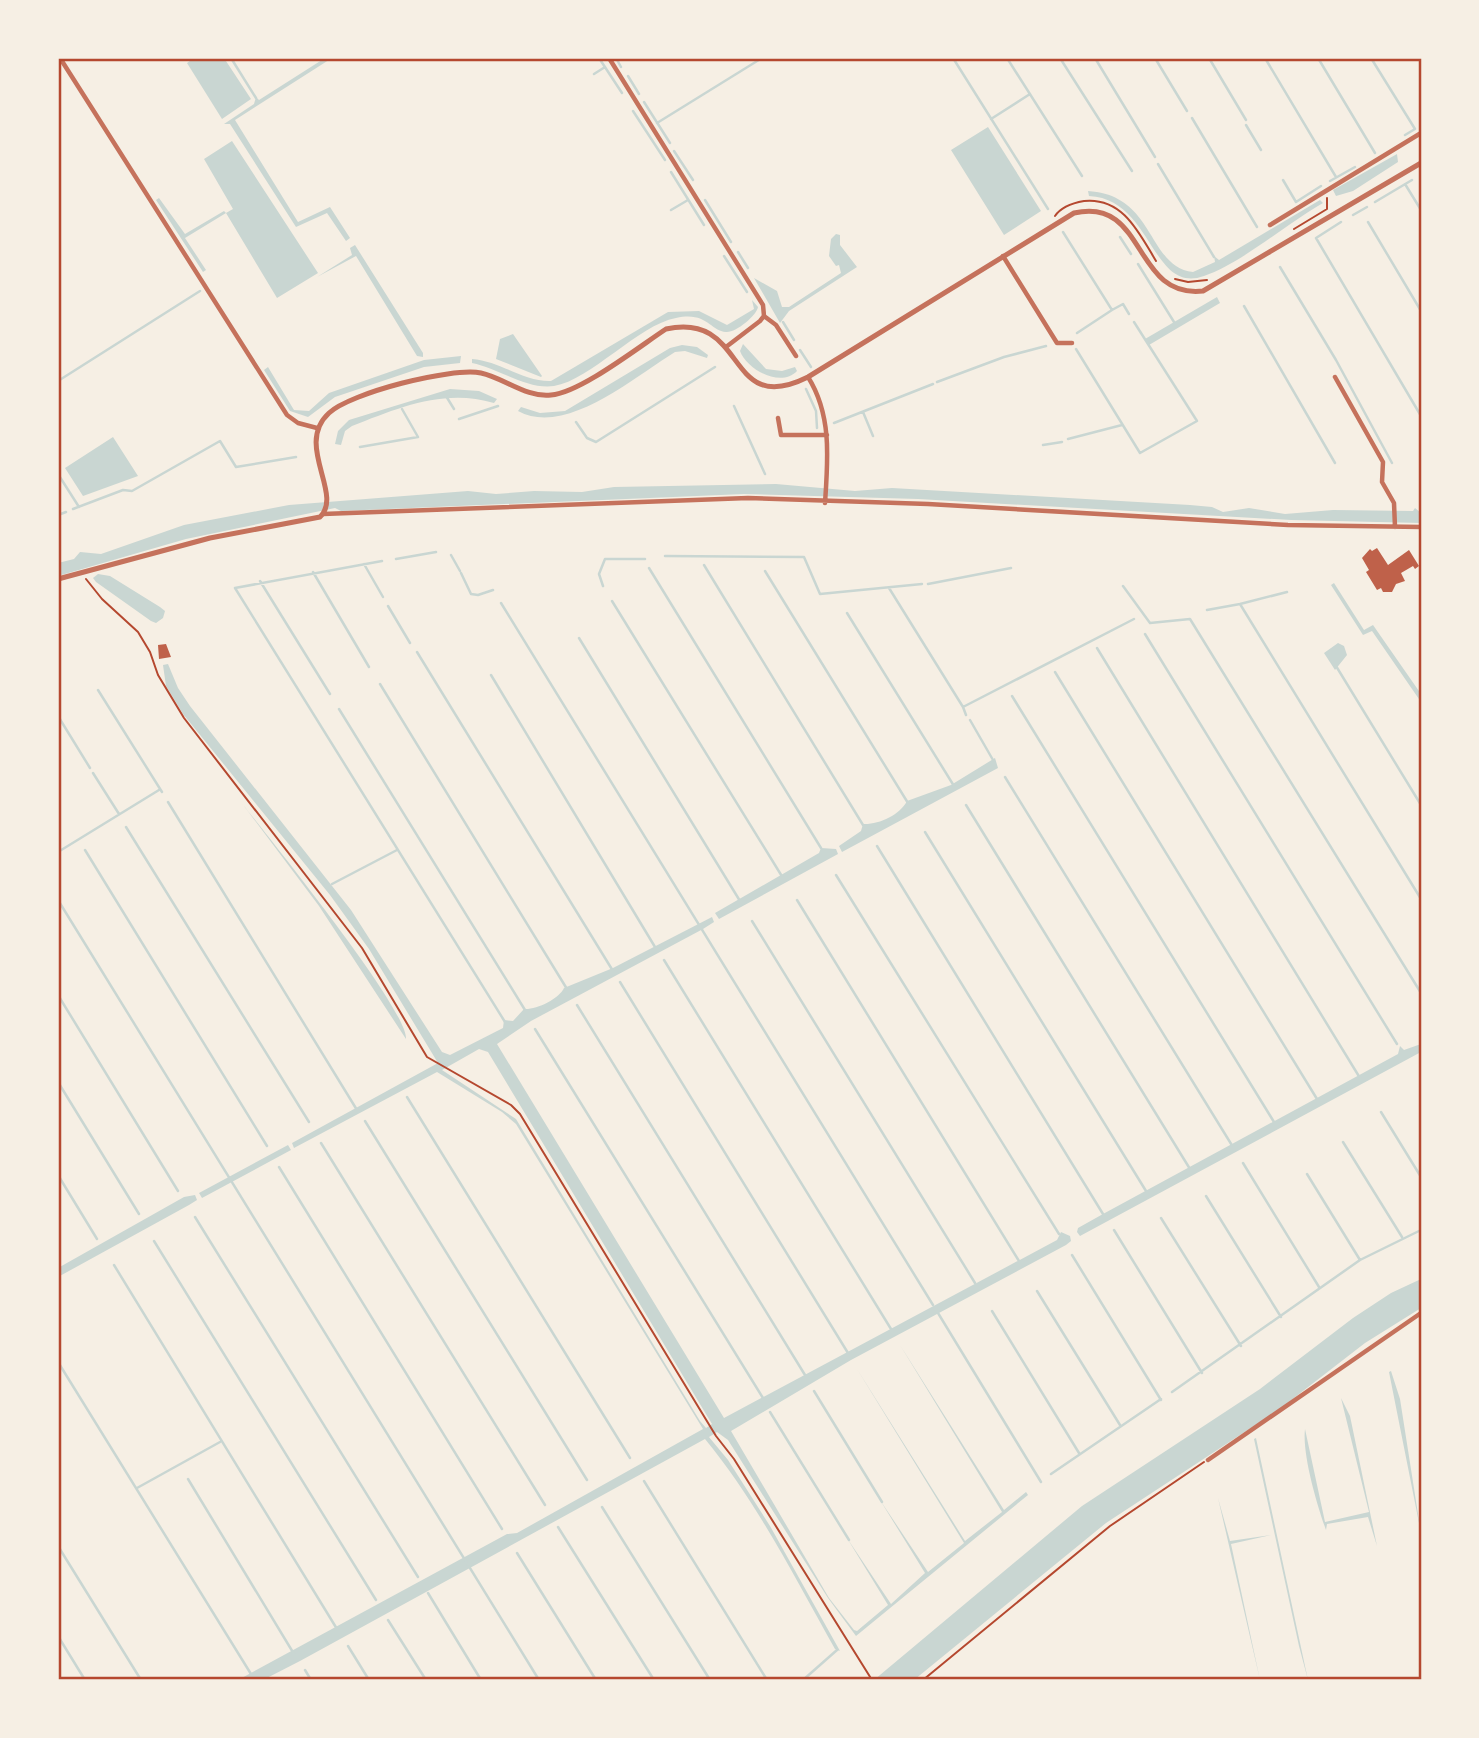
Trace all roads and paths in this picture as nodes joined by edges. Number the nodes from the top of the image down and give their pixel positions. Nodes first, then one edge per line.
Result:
1 (60, 58) edge
2 (609, 58) edge
3 (1421, 133) edge
4 (1421, 163) edge
5 (1323, 191) junction
6 (1055, 223) junction
7 (1270, 225) dead end
8 (1290, 231) dead end
9 (1003, 256) junction
10 (1158, 265) dead end
11 (1168, 275) dead end
12 (1209, 279) dead end
13 (764, 316) junction
14 (1072, 343) dead end
15 (726, 347) junction
16 (796, 356) dead end
17 (808, 377) junction
18 (1335, 377) dead end
19 (778, 418) dead end
20 (317, 428) junction
21 (827, 435) junction
22 (825, 501) junction
23 (324, 512) junction
24 (1395, 526) junction
25 (1421, 527) edge
26 (80, 573) junction
27 (58, 579) edge
28 (1421, 1312) edge
29 (1208, 1460) joint
30 (872, 1680) edge
31 (923, 1680) edge

1 - 20 street
2 - 13 street
3 - 5 street
4 - 6 street
5 - 7 street
5 - 8 path
6 - 9 street
6 - 10 path
9 - 14 street
9 - 17 street
11 - 12 path
13 - 15 street
13 - 16 street
15 - 17 street
15 - 20 street
17 - 21 street
18 - 24 street
19 - 21 street
20 - 23 street
21 - 22 street
22 - 23 street
22 - 24 street
23 - 26 street
24 - 25 street
26 - 27 street
26 - 30 path
28 - 29 street
29 - 31 path

